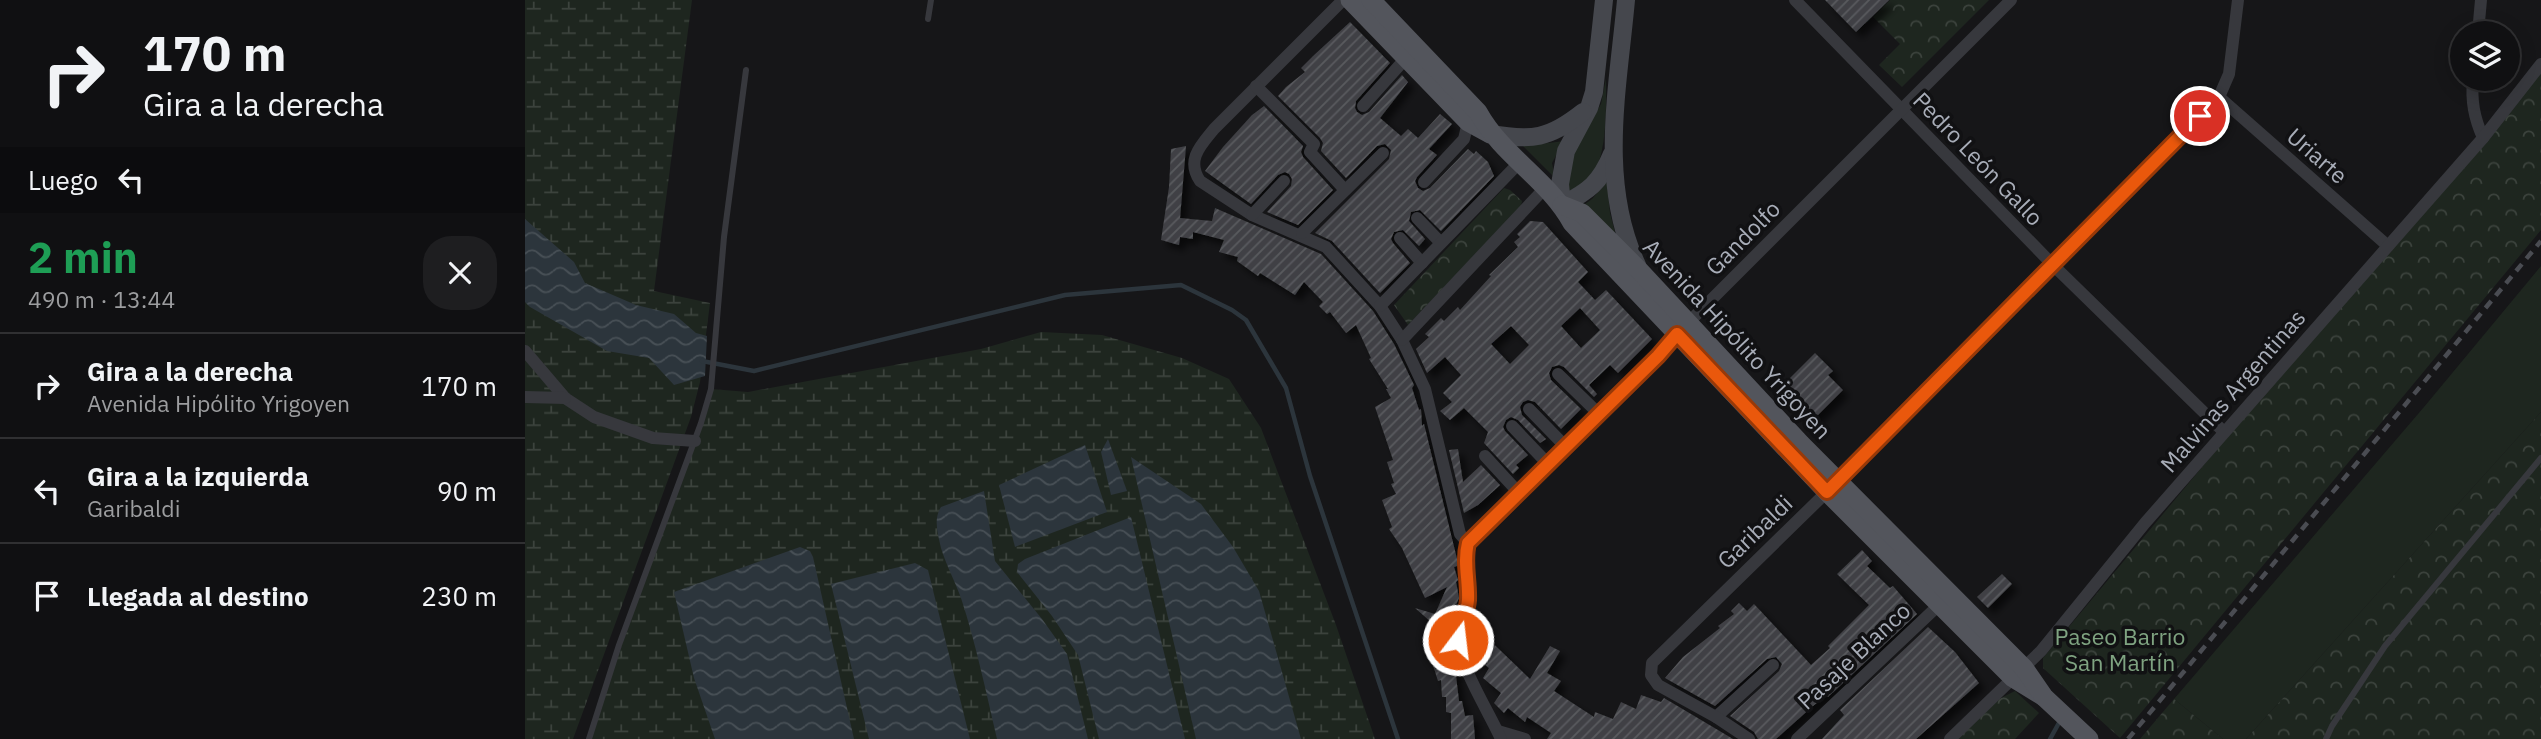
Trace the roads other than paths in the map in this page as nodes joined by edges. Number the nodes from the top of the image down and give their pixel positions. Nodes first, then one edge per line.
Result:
1 (931, 0) edge
2 (1343, 0) edge
3 (1350, 0) edge
4 (1371, 0) edge
5 (1604, 0) edge
6 (1626, 0) edge
7 (1795, 0) edge
8 (2011, 0) edge
9 (2238, 0) edge
10 (2481, 0) edge
11 (928, 19) dead end
12 (2479, 21) edge
13 (1406, 58) junction
14 (2541, 64) edge
15 (745, 70) dead end
16 (1256, 86) junction
17 (2472, 91) edge
18 (2219, 97) junction
19 (1363, 106) dead end
20 (1589, 108) junction
21 (1901, 110) junction
22 (1468, 122) junction
23 (1490, 134) junction
24 (2483, 138) junction
25 (1383, 153) dead end
26 (1612, 154) junction
27 (1519, 163) junction
28 (1284, 181) dead end
29 (1424, 182) dead end
30 (1545, 188) junction
31 (1345, 190) junction
32 (1562, 205) junction
33 (1252, 215) junction
34 (1417, 218) dead end
35 (1302, 233) dead end
36 (1400, 238) dead end
37 (1441, 243) junction
38 (2388, 246) junction
39 (1422, 263) junction
40 (2053, 265) junction
41 (1638, 269) junction
42 (1380, 306) junction
43 (1683, 328) junction
44 (1402, 340) junction
45 (525, 351) edge
46 (1558, 374) dead end
47 (525, 397) edge
48 (565, 398) junction
49 (1529, 409) dead end
50 (1599, 414) junction
51 (1512, 426) dead end
52 (2224, 432) junction
53 (695, 441) junction
54 (1566, 447) junction
55 (1485, 456) dead end
56 (2541, 458) edge
57 (1548, 464) junction
58 (1832, 487) junction
59 (1519, 492) junction
60 (1468, 543) junction
61 (1940, 604) junction
62 (1773, 665) dead end
63 (2018, 673) junction
64 (1716, 717) junction
65 (1500, 735) edge
66 (589, 739) edge
67 (1525, 739) edge
68 (1749, 739) edge
69 (1797, 739) edge
70 (1950, 739) edge
71 (2089, 739) edge
72 (2326, 739) edge

1 - 11 lane
2 - 16 street
3 - 13 main road, Avenida Hipólito Yrigoyen
4 - 23 main road, Avenida Hipólito Yrigoyen
5 - 20 main road
6 - 26 main road
7 - 21 street, Pedro León Gallo
8 - 21 street, Gandolfo
9 - 18 street, Garibaldi
10 - 12 street
13 - 19 street
13 - 22 main road, Avenida Hipólito Yrigoyen
14 - 24 street, Malvinas Argentinas
15 - 53 lane
16 - 31 street
16 - 33 street
17 - 24 street
18 - 38 street, Uriarte
18 - 40 street, Garibaldi
20 - 23 main road
20 - 32 main road
21 - 40 street, Pedro León Gallo
21 - 43 street, Gandolfo
22 - 23 main road, Avenida Hipólito Yrigoyen
22 - 29 street
23 - 27 main road, Avenida Hipólito Yrigoyen
24 - 38 street, Malvinas Argentinas
25 - 31 street
26 - 32 main road
26 - 41 main road
27 - 30 main road, Avenida Hipólito Yrigoyen
27 - 37 street
28 - 33 street
30 - 32 main road, Avenida Hipólito Yrigoyen
30 - 44 street
31 - 35 street
32 - 41 main road, Avenida Hipólito Yrigoyen
32 - 43 main road, Avenida Hipólito Yrigoyen
33 - 42 street
34 - 37 street
36 - 39 street
37 - 39 street
38 - 52 street, Malvinas Argentinas
39 - 42 street
40 - 52 street, Pedro León Gallo
40 - 58 street, Garibaldi
41 - 43 main road, Avenida Hipólito Yrigoyen
42 - 44 street
43 - 50 street, Gandolfo
43 - 58 main road, Avenida Hipólito Yrigoyen
44 - 60 street
45 - 48 street
46 - 50 street
47 - 48 street
48 - 53 street
49 - 54 street
50 - 54 street, Gandolfo
51 - 57 street
52 - 63 street, Malvinas Argentinas
53 - 66 lane
54 - 57 street, Gandolfo
55 - 59 street
56 - 72 lane
57 - 59 street, Gandolfo
58 - 61 main road, Avenida Hipólito Yrigoyen
58 - 63 main road, Avenida Hipólito Yrigoyen
58 - 64 street, Garibaldi
59 - 60 street, Gandolfo
60 - 65 street
61 - 63 main road, Avenida Hipólito Yrigoyen
61 - 69 street, Pasaje Blanco
62 - 64 street
63 - 70 street, Malvinas Argentinas
63 - 71 main road, Avenida Hipólito Yrigoyen
64 - 68 street
65 - 67 street

